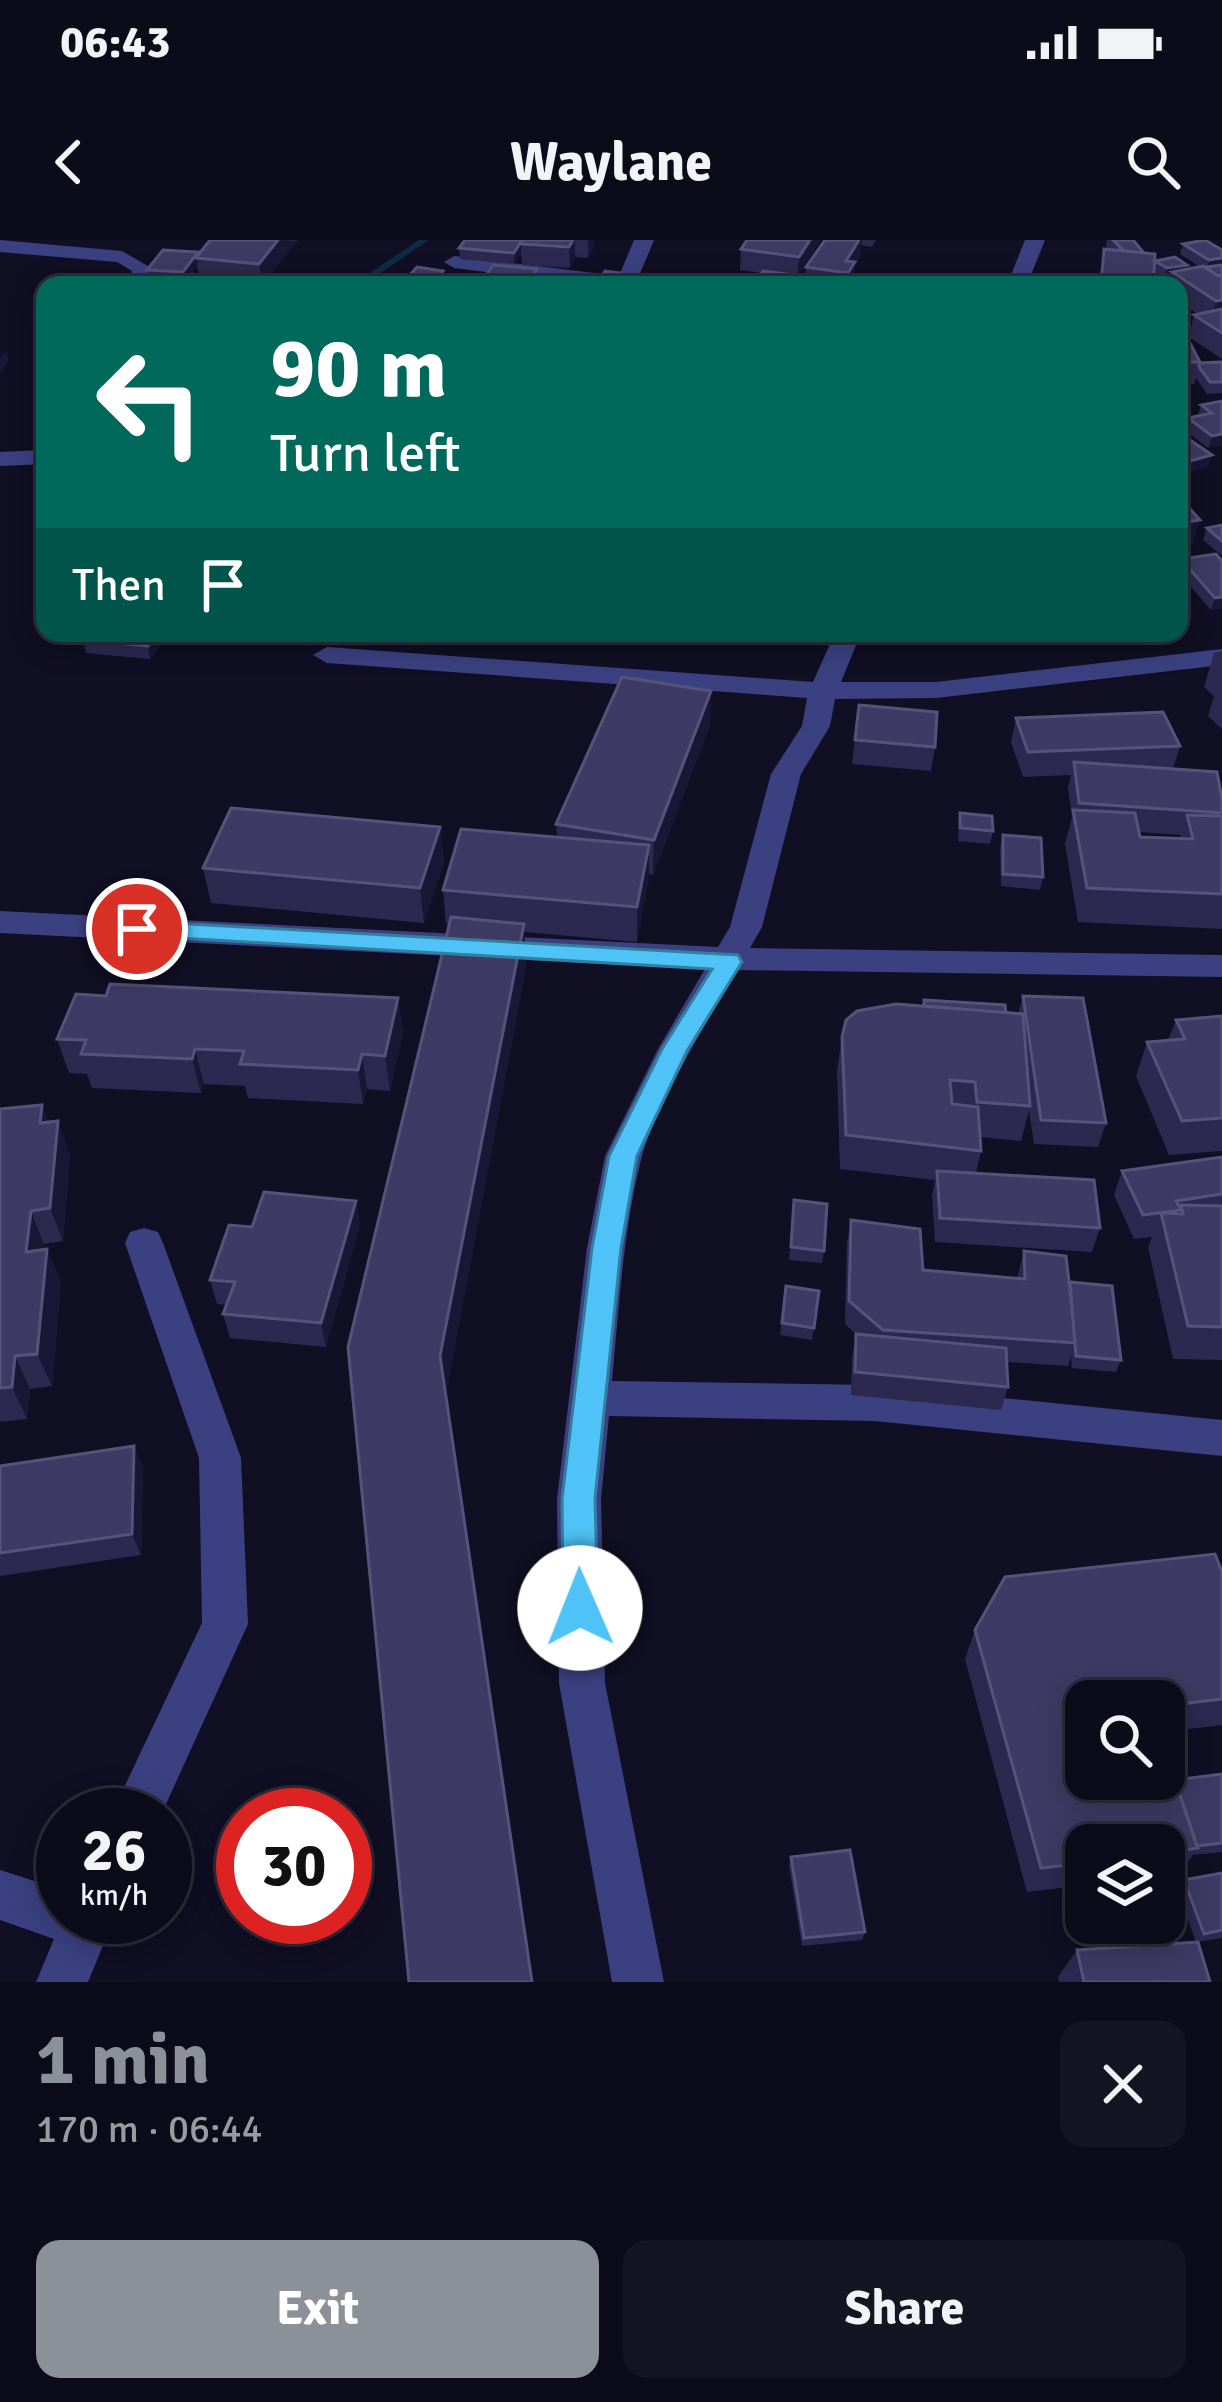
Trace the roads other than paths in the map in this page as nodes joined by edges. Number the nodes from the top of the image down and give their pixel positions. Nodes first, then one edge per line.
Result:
1 (644, 240) edge
2 (1035, 240) edge
3 (0, 246) edge
4 (454, 262) edge
5 (140, 276) edge
6 (567, 276) edge
7 (628, 276) edge
8 (1021, 276) edge
9 (36, 457) edge
10 (0, 459) edge
11 (844, 642) edge
12 (327, 655) dead end
13 (1222, 657) edge
14 (823, 691) junction
15 (0, 922) edge
16 (729, 962) junction
17 (1222, 966) edge
18 (144, 1243) dead end
19 (591, 1398) junction
20 (1222, 1438) edge
21 (149, 1788) edge
22 (0, 1894) edge
23 (36, 1905) edge
24 (70, 1944) edge
25 (62, 1982) edge
26 (638, 1982) edge

1 - 7 street
2 - 8 street
3 - 5 street
4 - 6 street
9 - 10 street
11 - 14 street
12 - 14 street
13 - 14 street
14 - 16 street
15 - 16 street
16 - 17 street
16 - 19 street
18 - 21 street
19 - 20 street
19 - 26 street
22 - 23 street
24 - 25 street

